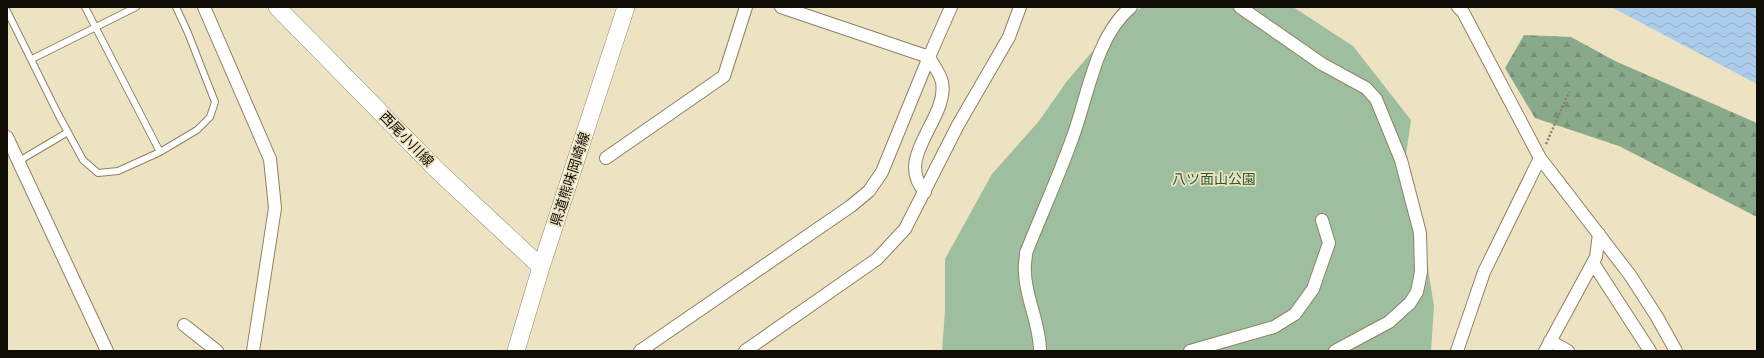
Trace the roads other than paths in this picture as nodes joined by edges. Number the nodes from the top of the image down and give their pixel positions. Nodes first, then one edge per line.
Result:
1 (85, 7) edge
2 (136, 7) edge
3 (176, 7) edge
4 (204, 7) edge
5 (277, 7) edge
6 (626, 7) edge
7 (746, 7) edge
8 (781, 7) edge
9 (951, 7) edge
10 (1020, 7) edge
11 (1131, 7) edge
12 (1240, 7) edge
13 (1458, 7) edge
14 (7, 10) edge
15 (96, 27) junction
16 (929, 57) junction
17 (32, 59) junction
18 (68, 132) junction
19 (8, 142) edge
20 (160, 152) junction
21 (606, 158) dead end
22 (1540, 158) junction
23 (19, 161) junction
24 (925, 192) junction
25 (1322, 220) dead end
26 (1599, 234) junction
27 (1593, 263) junction
28 (541, 267) junction
29 (184, 325) dead end
30 (1547, 346) edge
31 (107, 351) edge
32 (217, 351) edge
33 (253, 351) edge
34 (516, 351) edge
35 (640, 351) edge
36 (745, 351) edge
37 (1040, 351) edge
38 (1190, 351) edge
39 (1335, 351) edge
40 (1457, 351) edge
41 (1568, 351) edge
42 (1650, 351) edge
43 (1676, 351) edge

1 - 15 lane
2 - 15 lane
3 - 20 lane
4 - 33 street
5 - 28 main road, 西尾小川線
6 - 28 main road, 県道熊味岡崎線
7 - 21 street
8 - 16 street
9 - 16 street
10 - 24 street
11 - 37 street
12 - 39 street
13 - 22 street
14 - 17 lane
15 - 17 lane
15 - 20 lane
16 - 24 street
16 - 35 street
17 - 18 lane
18 - 20 lane
18 - 23 lane
19 - 23 street
22 - 26 street
22 - 40 street
23 - 31 street
24 - 36 street
25 - 38 street
26 - 27 street
26 - 43 street
27 - 30 street
27 - 42 street
28 - 34 main road, 県道熊味岡崎線
29 - 32 street
30 - 41 street

